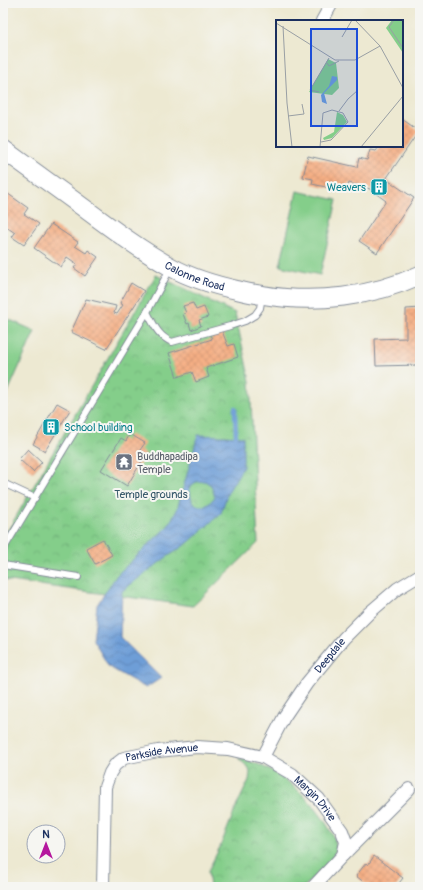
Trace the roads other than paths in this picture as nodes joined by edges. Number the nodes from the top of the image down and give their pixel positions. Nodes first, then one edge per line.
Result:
1 (332, 3) edge
2 (323, 20) edge
3 (3, 149) edge
4 (171, 267) junction
5 (420, 275) edge
6 (263, 295) junction
7 (147, 312) junction
8 (3, 483) edge
9 (35, 498) junction
10 (3, 550) edge
11 (3, 565) edge
12 (420, 575) edge
13 (78, 577) dead end
14 (263, 757) junction
15 (409, 789) dead end
16 (343, 855) junction
17 (103, 887) edge
18 (313, 887) edge

1 - 2 street
3 - 4 street, Calonne Road
4 - 6 street, Calonne Road
4 - 7 lane
5 - 6 street, Calonne Road
6 - 7 lane
7 - 9 lane
8 - 9 lane
9 - 10 lane
11 - 13 lane
12 - 14 street, Deepdale
14 - 16 street, Margin Drive
14 - 17 street, Parkside Avenue
15 - 16 street
16 - 18 street

